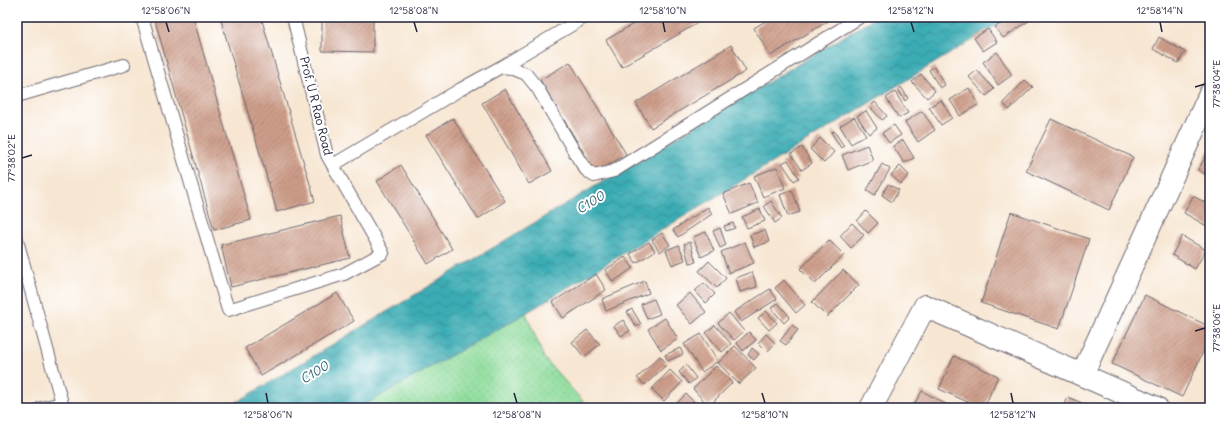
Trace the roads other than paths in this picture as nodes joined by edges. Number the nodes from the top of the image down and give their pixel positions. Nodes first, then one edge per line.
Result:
1 (142, 17) edge
2 (293, 17) edge
3 (585, 17) edge
4 (860, 17) edge
5 (124, 65) dead end
6 (501, 67) junction
7 (1210, 94) edge
8 (17, 96) edge
9 (333, 165) junction
10 (17, 240) edge
11 (1082, 375) junction
12 (41, 408) edge
13 (871, 408) edge
14 (1157, 408) edge

1 - 9 lane, Prof. U R Rao Road
2 - 9 lane, Prof. U R Rao Road
3 - 6 lane
4 - 6 lane
5 - 8 lane
6 - 9 lane
7 - 11 street
10 - 12 lane
11 - 13 street
11 - 14 street

